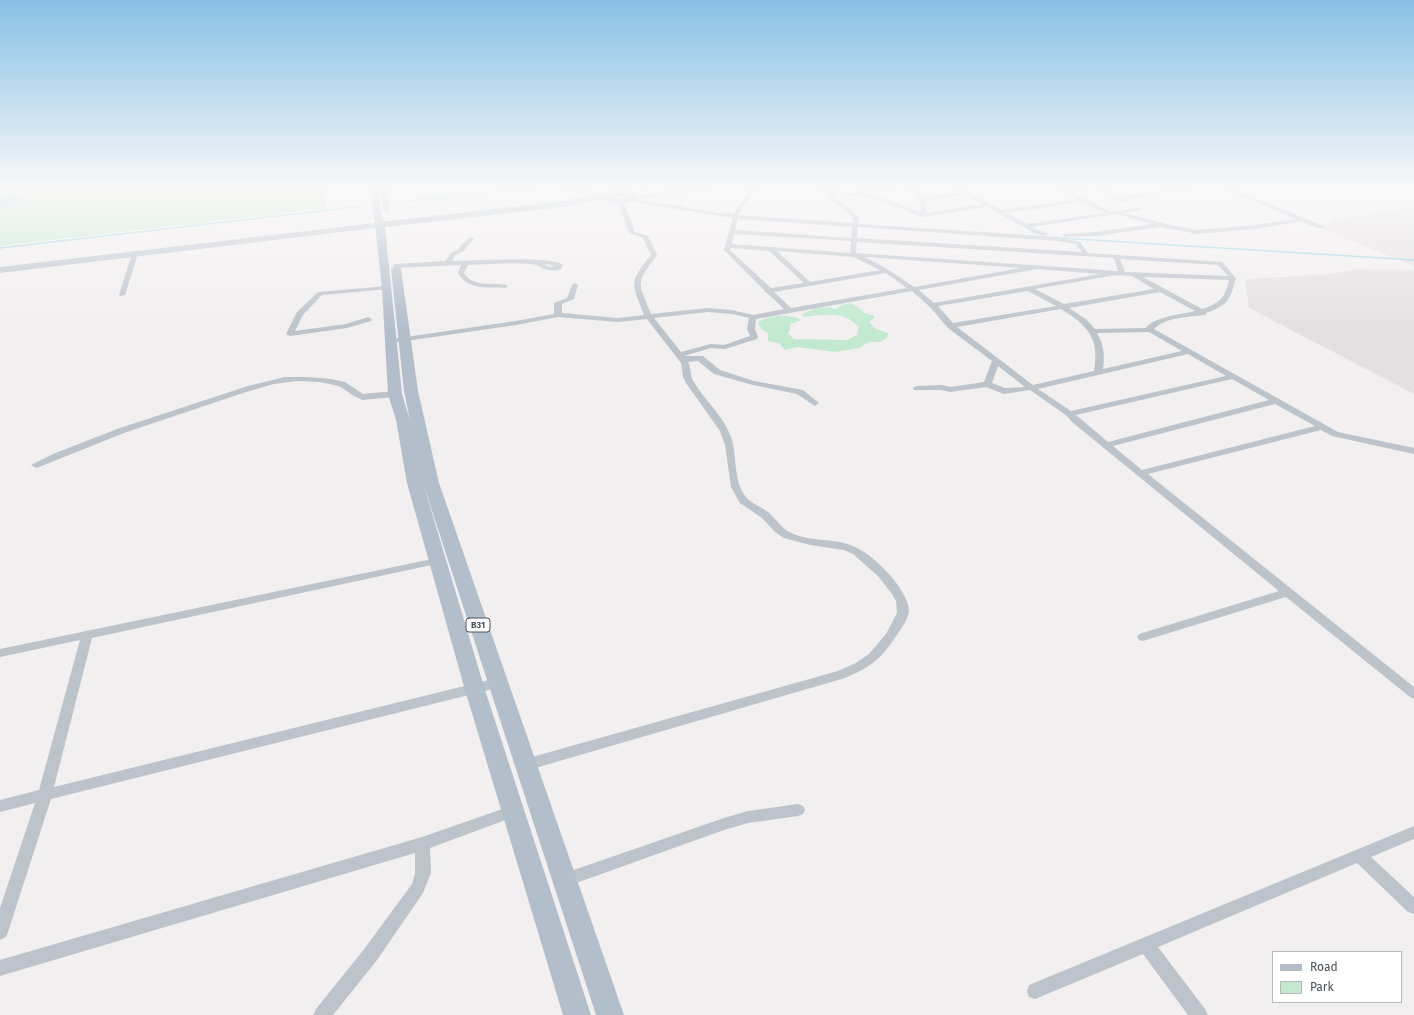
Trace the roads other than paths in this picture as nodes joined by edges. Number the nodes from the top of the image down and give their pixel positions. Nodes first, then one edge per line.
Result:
1 (303, 235) edge
2 (309, 235) edge
3 (385, 235) edge
4 (387, 235) edge
5 (640, 235) edge
6 (730, 235) edge
7 (783, 235) edge
8 (855, 235) edge
9 (1011, 235) edge
10 (1042, 235) edge
11 (1047, 238) junction
12 (471, 239) dead end
13 (854, 240) junction
14 (728, 246) junction
15 (771, 249) junction
16 (853, 254) junction
17 (1086, 254) junction
18 (1116, 256) junction
19 (134, 257) junction
20 (535, 262) dead end
21 (447, 263) junction
22 (465, 263) junction
23 (395, 266) junction
24 (1040, 268) junction
25 (0, 270) edge
26 (887, 271) junction
27 (1122, 272) junction
28 (1132, 273) junction
29 (0, 274) edge
30 (1233, 278) junction
31 (809, 284) junction
32 (505, 286) dead end
33 (574, 286) dead end
34 (387, 288) junction
35 (1030, 289) junction
36 (914, 290) junction
37 (1158, 290) junction
38 (767, 291) junction
39 (122, 296) dead end
40 (933, 305) junction
41 (1062, 308) junction
42 (790, 312) junction
43 (1202, 313) junction
44 (558, 315) junction
45 (648, 316) junction
46 (754, 317) junction
47 (368, 319) dead end
48 (951, 326) junction
49 (1150, 330) junction
50 (1092, 332) junction
51 (398, 340) junction
52 (1188, 352) junction
53 (682, 357) junction
54 (996, 361) junction
55 (1098, 373) junction
56 (1232, 377) junction
57 (987, 384) junction
58 (917, 388) dead end
59 (1032, 388) junction
60 (395, 394) junction
61 (1276, 401) junction
62 (815, 403) dead end
63 (1070, 414) junction
64 (1322, 427) junction
65 (1108, 445) junction
66 (1414, 451) edge
67 (36, 465) dead end
68 (1140, 473) junction
69 (440, 538) junction
70 (437, 561) junction
71 (1288, 592) junction
72 (87, 635) junction
73 (1143, 637) dead end
74 (0, 653) edge
75 (497, 683) junction
76 (475, 690) junction
77 (1414, 694) edge
78 (525, 765) junction
79 (45, 795) junction
80 (0, 806) edge
81 (798, 810) dead end
82 (514, 811) junction
83 (1414, 832) edge
84 (422, 844) junction
85 (1359, 855) junction
86 (565, 880) junction
87 (1414, 907) edge
88 (0, 932) edge
89 (1146, 944) junction
90 (0, 968) edge
91 (1035, 991) dead end
92 (322, 1015) edge
93 (577, 1015) edge
94 (610, 1015) edge
95 (1199, 1015) edge

1 - 25 main road
2 - 19 main road
3 - 34 main road, B31
4 - 23 main road, B31
5 - 45 street
6 - 14 street
7 - 13 street
8 - 13 street
9 - 11 street
10 - 11 street
11 - 17 street
12 - 21 street
13 - 16 street
13 - 17 street
14 - 15 street
14 - 38 street
15 - 16 street
15 - 31 street
16 - 24 street
16 - 26 street
17 - 18 street
18 - 27 street
18 - 30 street
19 - 29 main road
19 - 39 street
20 - 22 street
21 - 22 street
21 - 23 street
22 - 32 street
23 - 51 main road, B31
24 - 27 street
24 - 36 street
26 - 31 street
26 - 36 street
27 - 28 street
27 - 35 street
28 - 30 street
28 - 37 street
30 - 43 street
31 - 38 street
33 - 44 street
34 - 47 street
34 - 51 main road, B31
35 - 40 street
35 - 41 street
36 - 40 street
36 - 42 street
37 - 41 street
37 - 43 street
38 - 42 street
40 - 48 street
41 - 48 street
41 - 50 street
42 - 46 street
43 - 49 street
44 - 45 street
44 - 51 street
45 - 46 street
45 - 53 street
46 - 53 street
48 - 54 street
49 - 50 street
49 - 52 street
50 - 55 street
51 - 60 main road, B31
51 - 69 main road, B31
52 - 55 street
52 - 56 street
53 - 62 street
53 - 78 street
54 - 57 street
54 - 59 street
55 - 59 street
56 - 61 street
56 - 63 street
57 - 58 street
57 - 59 street
59 - 63 street
60 - 67 street
60 - 69 main road, B31
61 - 64 street
61 - 65 street
63 - 65 street
64 - 66 street
64 - 68 street
65 - 68 street
68 - 71 street
69 - 70 main road, B31
69 - 75 main road, B31
70 - 72 street
70 - 76 main road, B31
71 - 73 street
71 - 77 street
72 - 74 street
72 - 79 street
75 - 76 street
75 - 78 main road, B31
76 - 79 street
76 - 82 main road, B31
78 - 86 main road, B31
79 - 80 street
79 - 88 street
81 - 86 street
82 - 84 street
82 - 93 main road, B31
83 - 85 street
84 - 90 street
84 - 92 street
85 - 87 street
85 - 89 street
86 - 94 main road, B31
89 - 91 street
89 - 95 street

